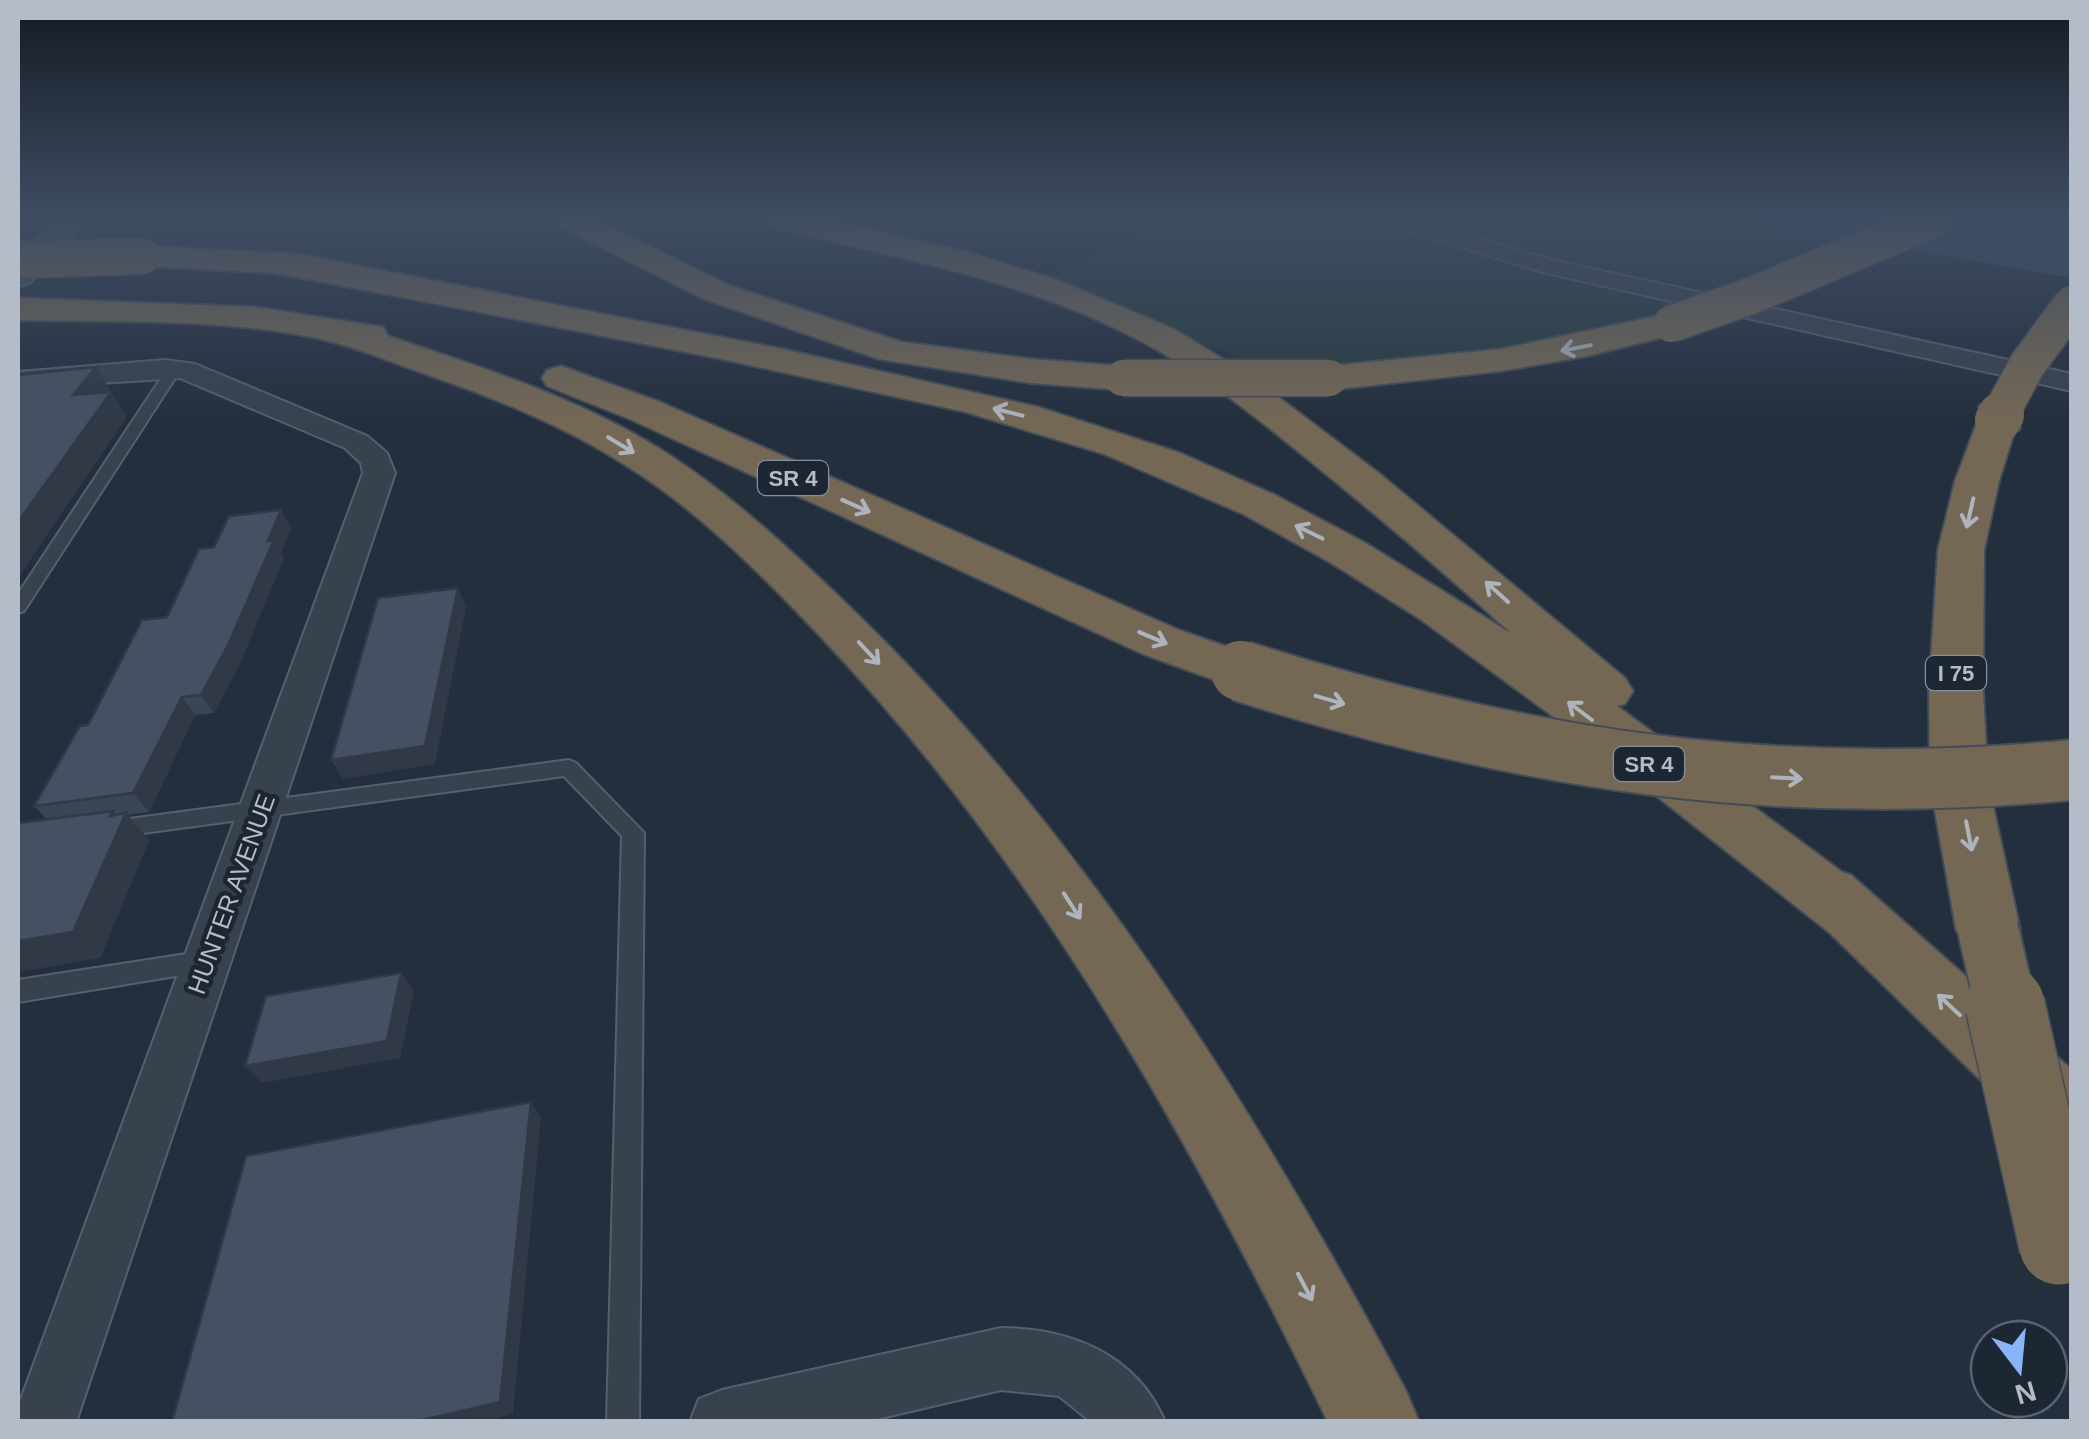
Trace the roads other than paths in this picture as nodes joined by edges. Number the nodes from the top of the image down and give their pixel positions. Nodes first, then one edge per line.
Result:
1 (405, 286) edge
2 (505, 286) edge
3 (704, 286) edge
4 (1041, 286) edge
5 (1637, 286) edge
6 (1775, 286) edge
7 (2072, 304) edge
8 (18, 309) edge
9 (336, 331) junction
10 (892, 351) junction
11 (174, 369) junction
12 (18, 380) edge
13 (2072, 383) edge
14 (18, 607) edge
15 (2072, 770) edge
16 (261, 809) junction
17 (92, 832) edge
18 (1854, 916) junction
19 (208, 960) junction
20 (18, 991) edge
21 (2072, 1119) edge
22 (2066, 1264) edge
23 (44, 1422) edge
24 (623, 1422) edge
25 (722, 1422) edge
26 (1133, 1422) edge
27 (1375, 1422) edge

18 -> 1 highway
2 - 10 highway
3 - 10 highway
18 -> 4 highway
5 - 13 street
6 -> 10 highway, bridge
7 -> 22 highway, I 75, bridge
8 - 9 highway, SR 4
9 -> 15 highway, SR 4, bridge
9 -> 27 highway
11 - 12 street
11 - 14 lane
11 - 16 street, HUNTER AVENUE
16 - 17 lane
16 - 19 street, HUNTER AVENUE
16 - 24 lane
21 -> 18 highway
19 - 20 lane
19 - 23 street, HUNTER AVENUE
25 - 26 street

